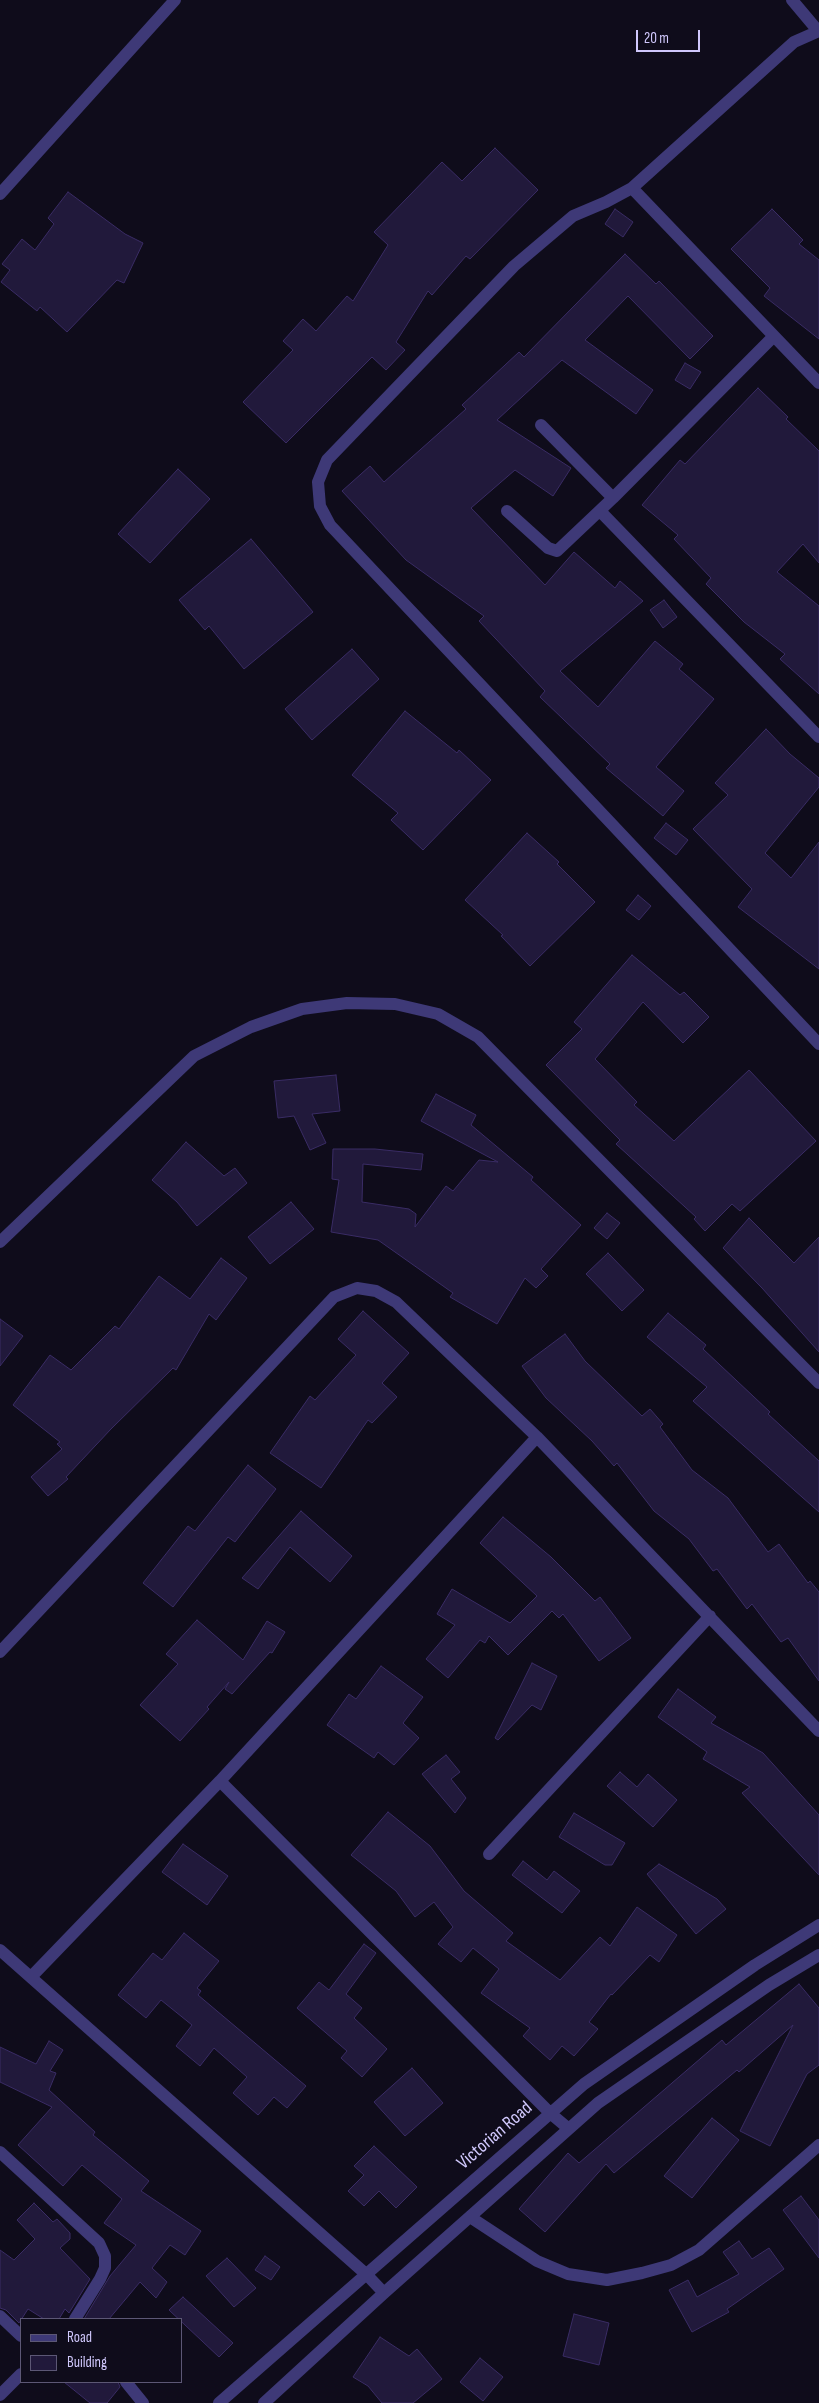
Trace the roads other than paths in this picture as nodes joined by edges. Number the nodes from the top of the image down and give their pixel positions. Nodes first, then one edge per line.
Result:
1 (176, 0) edge
2 (792, 0) edge
3 (818, 31) edge
4 (632, 188) junction
5 (0, 194) edge
6 (774, 336) junction
7 (819, 383) edge
8 (541, 425) dead end
9 (614, 498) junction
10 (507, 511) dead end
11 (600, 512) junction
12 (819, 737) edge
13 (819, 1044) edge
14 (0, 1242) edge
15 (819, 1383) edge
16 (537, 1437) junction
17 (710, 1616) junction
18 (0, 1652) edge
19 (819, 1731) edge
20 (220, 1781) junction
21 (489, 1854) dead end
22 (819, 1925) edge
23 (0, 1950) edge
24 (819, 1956) edge
25 (32, 1977) junction
26 (550, 2113) junction
27 (569, 2129) junction
28 (819, 2145) edge
29 (0, 2152) edge
30 (470, 2217) junction
31 (367, 2275) junction
32 (384, 2293) junction
33 (0, 2316) edge
34 (75, 2318) edge
35 (20, 2335) edge
36 (20, 2375) edge
37 (127, 2383) edge
38 (0, 2396) edge
39 (144, 2403) edge
40 (219, 2403) edge
41 (264, 2403) edge

1 - 5 street
2 - 3 street
3 - 4 street
4 - 6 street
4 - 13 street
6 - 7 street
6 - 9 street
8 - 9 street
9 - 11 street
10 - 11 street
11 - 12 street
14 - 15 street
16 - 17 street
16 - 18 street
16 - 20 street
17 - 19 street
17 - 21 street
20 - 25 street
20 - 26 street
22 - 26 street, Victorian Road
23 - 25 street
24 - 27 street
25 - 31 street
26 - 27 street
26 - 31 street, Victorian Road
27 - 30 street
28 - 30 street
29 - 34 street
30 - 32 street
31 - 32 street
31 - 40 street, Victorian Road
32 - 41 street
33 - 35 street
36 - 38 street
37 - 39 street

